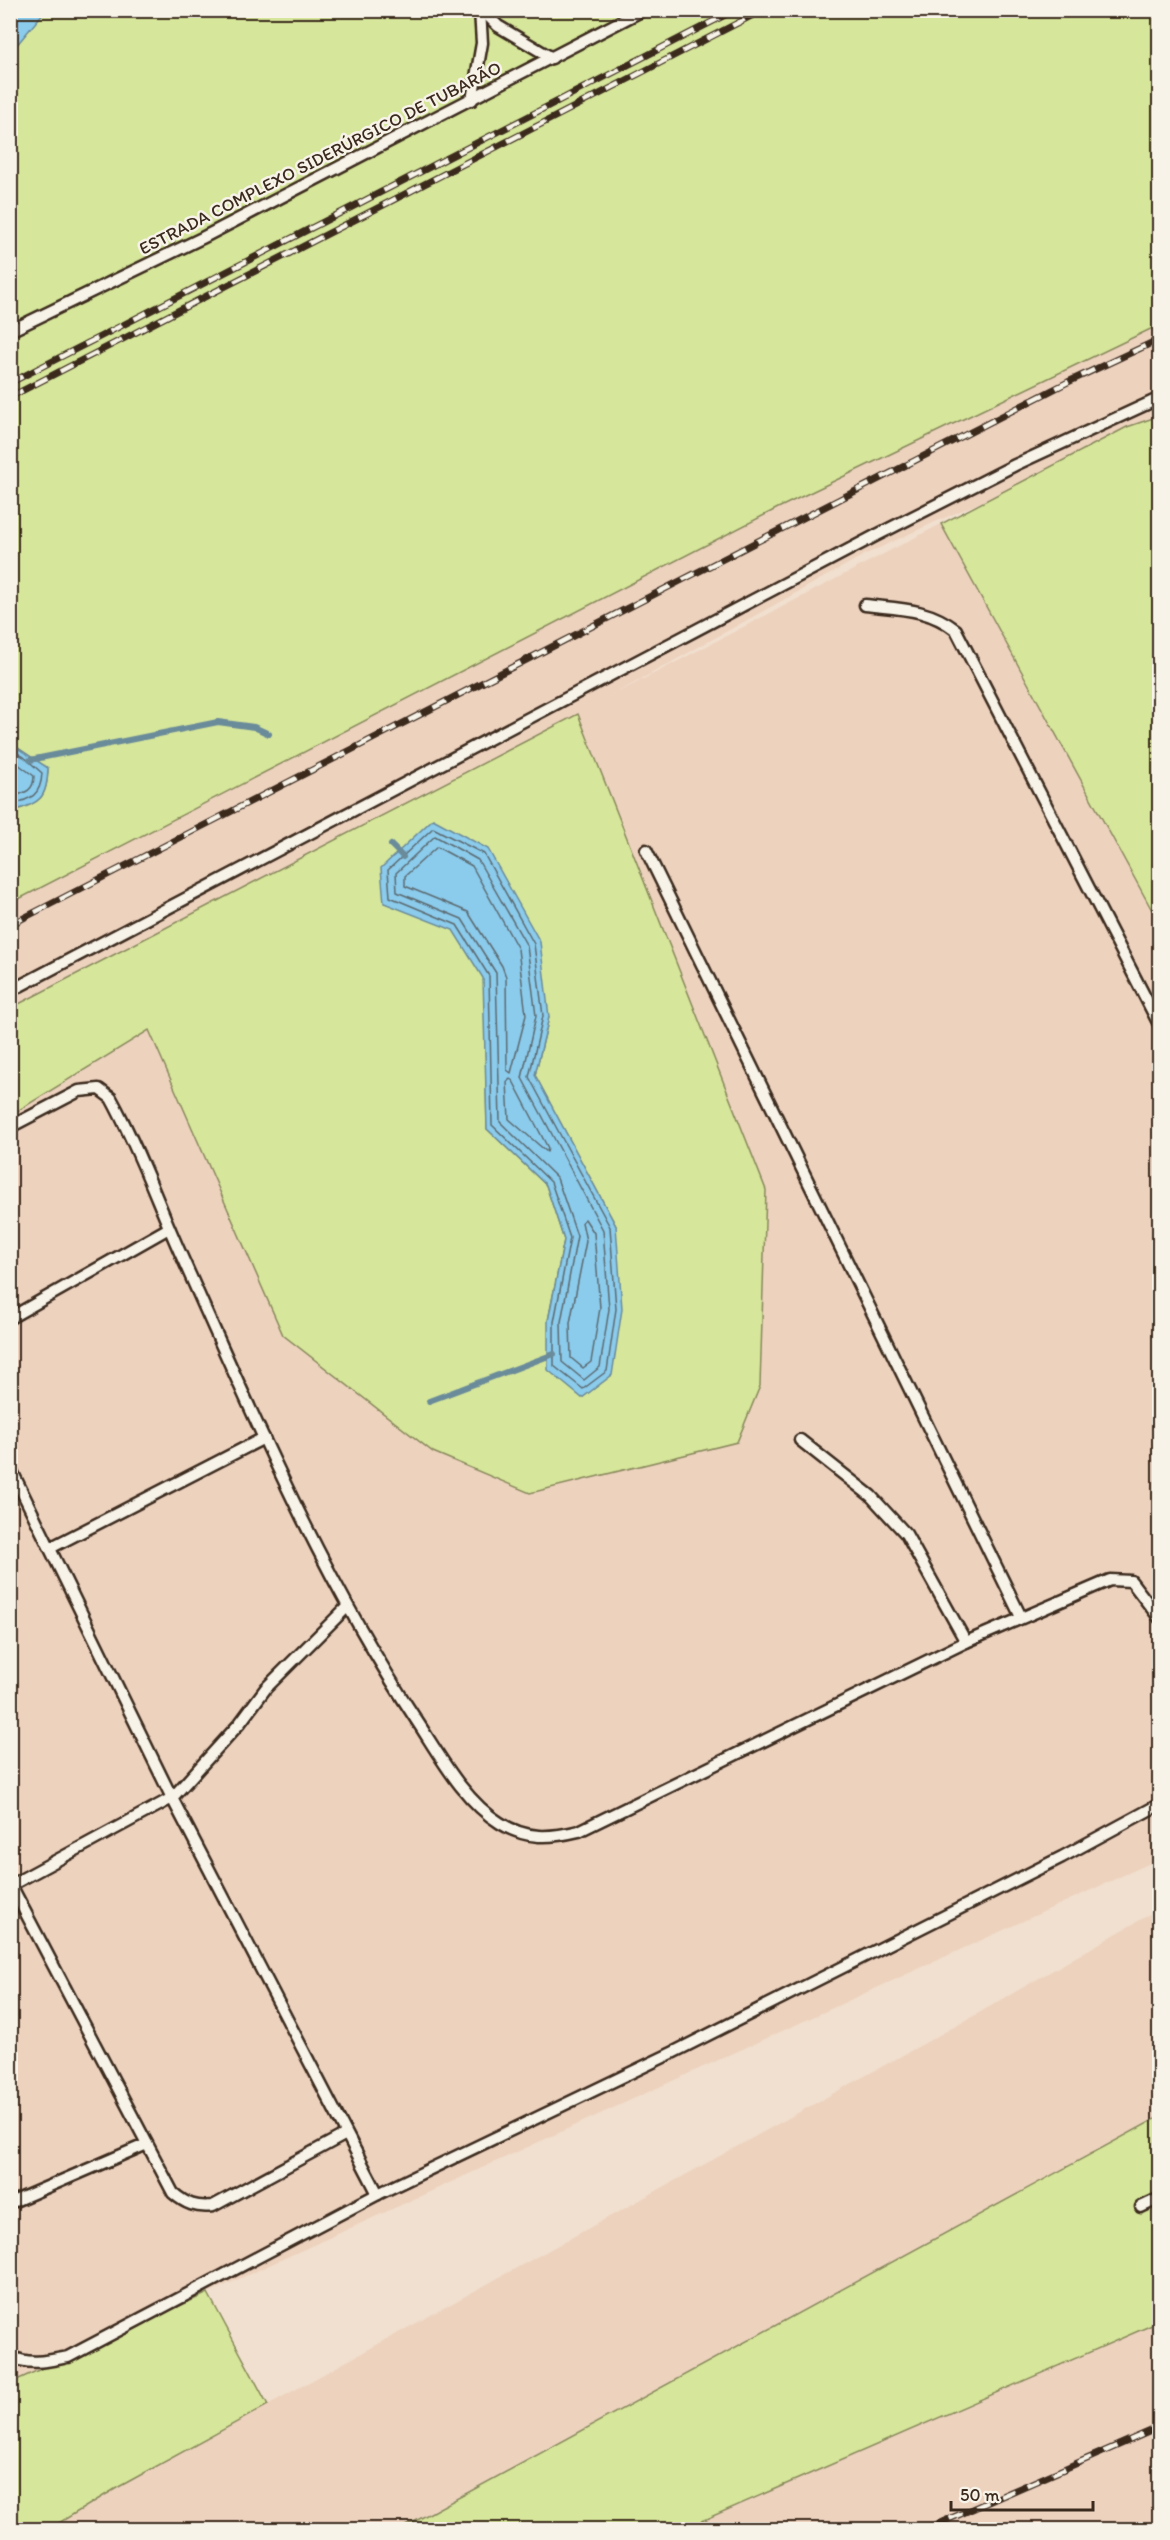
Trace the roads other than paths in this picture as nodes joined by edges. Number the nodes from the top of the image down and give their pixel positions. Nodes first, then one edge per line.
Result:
1 (481, 10) edge
2 (643, 10) edge
3 (552, 58) junction
4 (472, 100) junction
5 (10, 331) edge
6 (1160, 398) edge
7 (865, 605) dead end
8 (646, 850) dead end
9 (10, 991) edge
10 (1160, 1026) edge
11 (10, 1127) edge
12 (169, 1228) junction
13 (10, 1318) edge
14 (264, 1438) junction
15 (800, 1440) dead end
16 (10, 1467) edge
17 (50, 1548) junction
18 (346, 1608) junction
19 (1021, 1617) junction
20 (1160, 1619) edge
21 (966, 1642) junction
22 (172, 1798) junction
23 (1160, 1804) edge
24 (11, 1885) edge
25 (346, 2134) junction
26 (147, 2144) junction
27 (378, 2194) junction
28 (1160, 2198) edge
29 (10, 2203) edge
30 (1141, 2207) dead end
31 (10, 2356) edge

1 - 3 lane
1 - 4 lane
2 - 3 lane, ESTRADA COMPLEXO SIDERÚRGICO DE TUBARÃO
3 - 4 lane, ESTRADA COMPLEXO SIDERÚRGICO DE TUBARÃO
4 - 5 lane, ESTRADA COMPLEXO SIDERÚRGICO DE TUBARÃO
6 - 9 lane
7 - 10 lane
8 - 19 lane
11 - 12 lane
12 - 13 lane
12 - 14 lane
14 - 17 lane
14 - 18 lane
15 - 21 lane
16 - 17 lane
17 - 22 lane
18 - 21 lane
18 - 22 lane
19 - 20 lane
19 - 21 lane
22 - 24 lane
22 - 25 lane
23 - 27 lane
24 - 26 lane
25 - 26 lane
25 - 27 lane
26 - 29 lane
27 - 31 lane
28 - 30 lane

